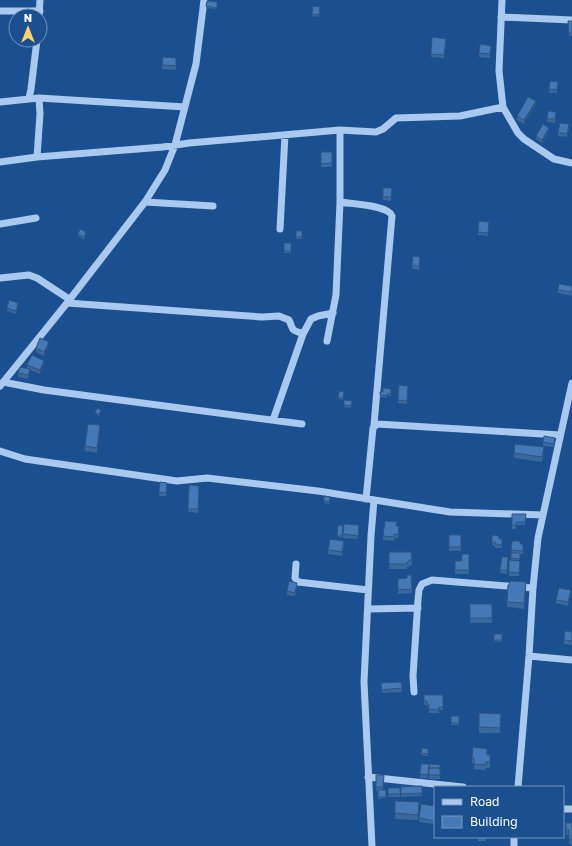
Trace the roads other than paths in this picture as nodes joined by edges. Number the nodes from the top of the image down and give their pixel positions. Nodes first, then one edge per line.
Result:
1 (204, 0) edge
2 (502, 0) edge
3 (501, 17) junction
4 (572, 20) edge
5 (36, 48) edge
6 (29, 98) junction
7 (39, 98) junction
8 (0, 102) edge
9 (503, 107) junction
10 (185, 108) junction
11 (340, 130) junction
12 (284, 135) junction
13 (175, 145) junction
14 (37, 157) junction
15 (0, 162) edge
16 (572, 163) edge
17 (145, 202) junction
18 (340, 202) junction
19 (213, 206) dead end
20 (36, 218) dead end
21 (0, 224) edge
22 (280, 229) dead end
23 (0, 278) edge
24 (68, 301) junction
25 (333, 313) junction
26 (303, 334) junction
27 (327, 341) dead end
28 (572, 383) edge
29 (1, 384) edge
30 (273, 420) junction
31 (302, 424) dead end
32 (374, 425) junction
33 (560, 435) junction
34 (0, 451) edge
35 (370, 499) junction
36 (543, 515) junction
37 (296, 564) dead end
38 (533, 588) junction
39 (368, 590) junction
40 (418, 608) junction
41 (368, 609) junction
42 (529, 656) junction
43 (572, 660) edge
44 (414, 692) dead end
45 (368, 777) junction
46 (454, 786) edge
47 (518, 786) edge
48 (372, 846) edge

1 - 10 street
2 - 3 street
3 - 4 street
3 - 9 street
5 - 6 street
6 - 7 street
6 - 8 street
7 - 10 street
7 - 14 street
9 - 11 street
9 - 16 street
10 - 13 street
11 - 12 street
11 - 18 street
12 - 13 street
12 - 22 street
13 - 14 street
13 - 17 street
14 - 15 street
17 - 19 street
17 - 24 street
18 - 25 street
18 - 32 street
20 - 21 street
23 - 24 street
24 - 26 street
24 - 29 street
25 - 26 street
25 - 27 street
26 - 30 street
28 - 33 street
29 - 30 street
30 - 31 street
32 - 33 street
32 - 35 street
33 - 36 street
34 - 35 street
35 - 36 street
35 - 39 street
36 - 38 street
37 - 39 street
38 - 40 street
38 - 42 street
39 - 41 street
40 - 41 street
40 - 44 street
41 - 45 street
42 - 43 street
42 - 47 street
45 - 46 street
45 - 48 street

